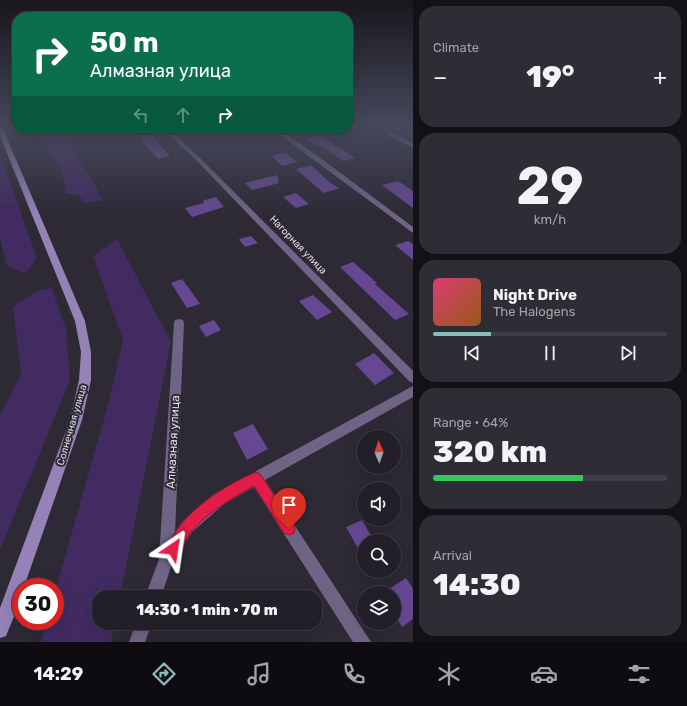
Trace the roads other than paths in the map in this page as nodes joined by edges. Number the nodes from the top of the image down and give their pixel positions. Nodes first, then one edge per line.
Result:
1 (11, 156) edge
2 (195, 156) edge
3 (314, 156) edge
4 (413, 231) edge
5 (180, 323) dead end
6 (413, 378) edge
7 (413, 391) edge
8 (256, 478) junction
9 (166, 560) junction
10 (155, 590) edge
11 (0, 630) edge
12 (141, 630) edge
13 (137, 642) edge
14 (363, 642) edge

1 - 11 street, Солнечная улица
2 - 6 street, Нагорная улица
3 - 4 street
5 - 9 street, Алмазная улица
7 - 8 street
8 - 9 street
8 - 14 street
9 - 10 street
12 - 13 street

